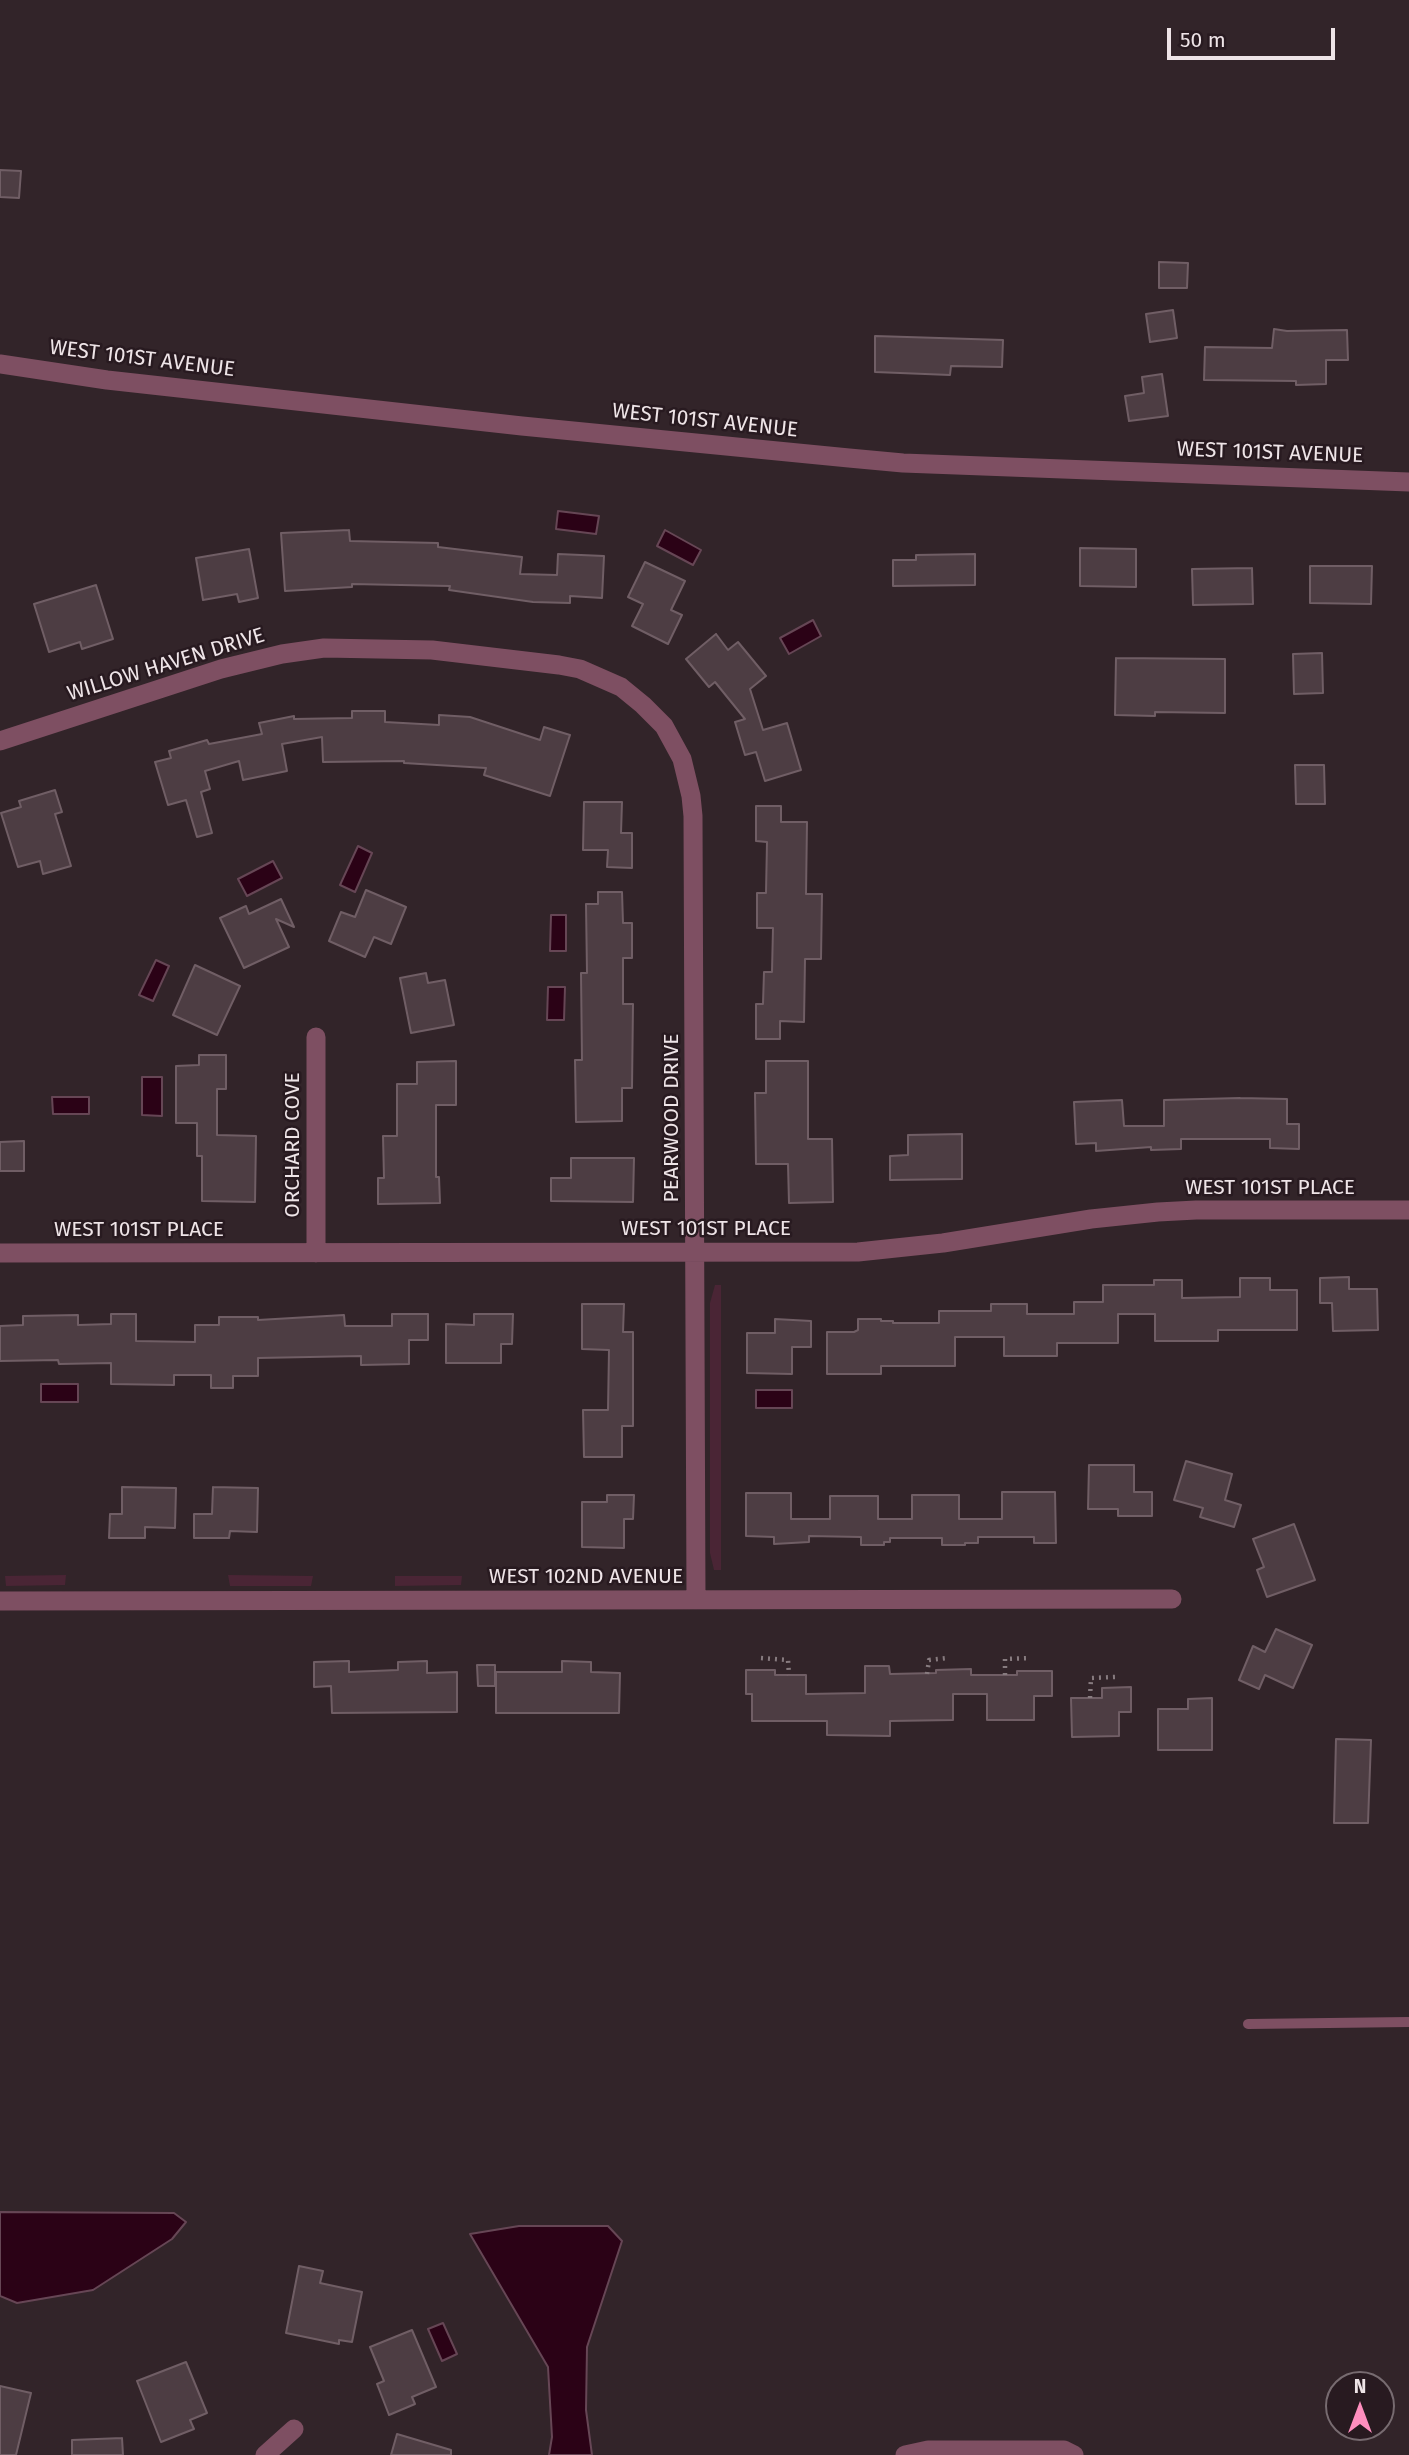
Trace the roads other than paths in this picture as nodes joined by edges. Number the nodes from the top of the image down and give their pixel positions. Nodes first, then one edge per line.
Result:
1 (0, 364) edge
2 (1409, 482) edge
3 (664, 726) joint
4 (0, 741) edge
5 (316, 1037) dead end
6 (1409, 1210) edge
7 (696, 1252) junction
8 (0, 1253) edge
9 (316, 1253) junction
10 (696, 1599) junction
11 (1172, 1599) dead end
12 (0, 1601) edge
13 (1409, 2022) edge
14 (1248, 2024) dead end
15 (294, 2429) dead end
16 (265, 2455) edge
17 (905, 2455) edge
18 (1074, 2455) edge

1 - 2 street, WEST 101ST AVENUE
3 - 4 street, WILLOW HAVEN DRIVE
3 - 7 street, PEARWOOD DRIVE
5 - 9 street, ORCHARD COVE
6 - 7 street, WEST 101ST PLACE
7 - 9 street, WEST 101ST PLACE
7 - 10 street, PEARWOOD DRIVE
8 - 9 street, WEST 101ST PLACE
10 - 11 street, WEST 102ND AVENUE
10 - 12 street, WEST 102ND AVENUE
13 - 14 lane
15 - 16 street
17 - 18 street

